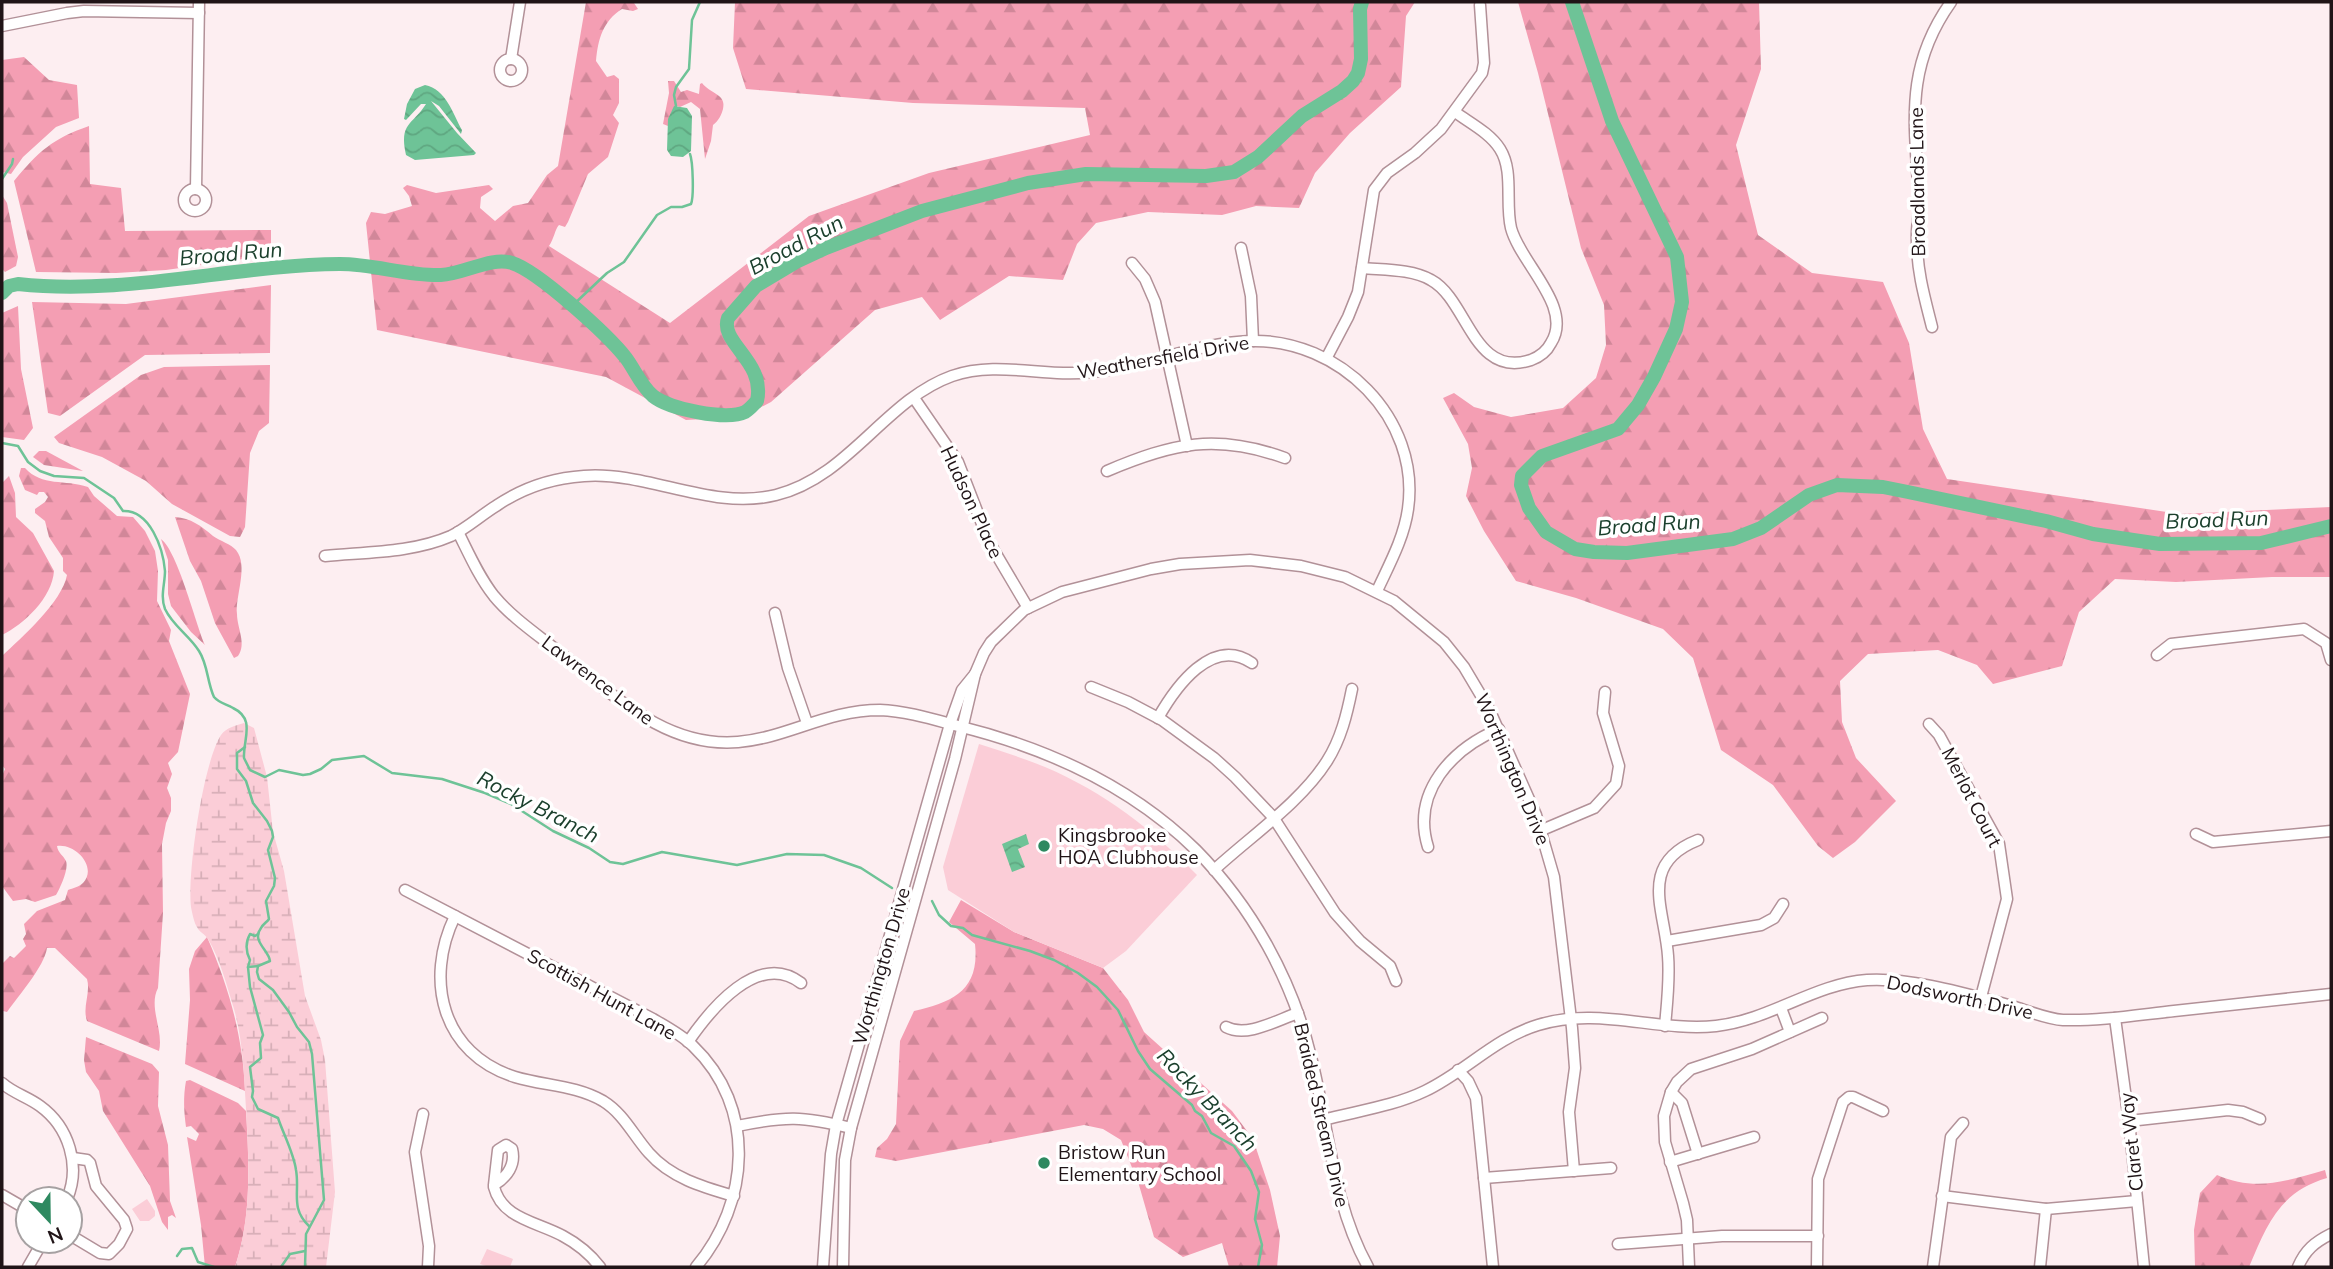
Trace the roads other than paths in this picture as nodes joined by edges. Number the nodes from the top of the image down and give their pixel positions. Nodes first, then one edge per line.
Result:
1 (199, 2) edge
2 (520, 2) edge
3 (1951, 2) edge
4 (1480, 5) dead end
5 (199, 13) junction
6 (2, 26) edge
7 (511, 59) dead end
8 (1455, 112) junction
9 (196, 189) dead end
10 (1241, 248) dead end
11 (1132, 262) dead end
12 (1362, 268) junction
13 (1932, 327) dead end
14 (1253, 341) junction
15 (1168, 357) junction
16 (1327, 358) junction
17 (914, 398) junction
18 (1187, 446) junction
19 (1285, 458) dead end
20 (1107, 471) dead end
21 (458, 532) junction
22 (325, 556) dead end
23 (1377, 591) junction
24 (1028, 608) junction
25 (775, 613) dead end
26 (2157, 655) dead end
27 (2331, 660) edge
28 (1252, 663) dead end
29 (975, 674) junction
30 (1091, 687) dead end
31 (1352, 689) dead end
32 (1605, 692) dead end
33 (1158, 718) junction
34 (807, 723) junction
35 (950, 724) junction
36 (1929, 724) dead end
37 (963, 727) junction
38 (1499, 729) junction
39 (1273, 817) junction
40 (1542, 830) junction
41 (2331, 831) edge
42 (2196, 834) dead end
43 (1698, 840) dead end
44 (1428, 846) dead end
45 (1214, 870) junction
46 (405, 890) dead end
47 (1783, 904) dead end
48 (455, 916) junction
49 (1667, 941) junction
50 (1396, 981) dead end
51 (801, 983) dead end
52 (2331, 994) edge
53 (1981, 998) junction
54 (1782, 1008) junction
55 (1298, 1013) junction
56 (1571, 1018) junction
57 (1822, 1018) dead end
58 (2115, 1018) junction
59 (1665, 1026) junction
60 (1226, 1027) dead end
61 (1790, 1032) junction
62 (688, 1042) junction
63 (1458, 1070) junction
64 (2, 1083) edge
65 (1671, 1091) junction
66 (1883, 1111) dead end
67 (423, 1114) dead end
68 (2260, 1119) dead end
69 (1324, 1120) junction
70 (2129, 1121) junction
71 (1963, 1123) dead end
72 (836, 1125) junction
73 (737, 1126) junction
74 (851, 1128) junction
75 (1754, 1138) dead end
76 (1698, 1154) junction
77 (73, 1158) junction
78 (1670, 1162) junction
79 (1611, 1168) dead end
80 (1574, 1171) junction
81 (1484, 1178) junction
82 (73, 1185) edge
83 (494, 1185) dead end
84 (734, 1196) junction
85 (1942, 1196) junction
86 (2137, 1201) junction
87 (2046, 1209) junction
88 (2331, 1234) edge
89 (1818, 1236) junction
90 (1688, 1237) junction
91 (84, 1243) edge
92 (1618, 1244) dead end
93 (428, 1267) edge
94 (600, 1267) edge
95 (696, 1267) edge
96 (823, 1267) edge
97 (843, 1267) edge
98 (1368, 1267) edge
99 (1493, 1267) edge
100 (1689, 1267) edge
101 (1817, 1267) edge
102 (1933, 1267) edge
103 (2040, 1267) edge
104 (2144, 1267) edge
105 (2298, 1267) edge

1 - 5 street
2 - 7 street
3 - 13 street, Broadlands Lane
4 - 8 street
5 - 6 street
5 - 9 street
8 - 12 street
8 - 12 street
10 - 14 street
11 - 15 street
12 - 16 street
14 - 15 street, Weathersfield Drive
14 - 16 street, Weathersfield Drive
15 - 17 street, Weathersfield Drive
15 - 18 street
16 - 23 street, Weathersfield Drive
17 - 21 street, Weathersfield Drive
17 - 24 street, Hudson Place
18 - 19 street
18 - 20 street
21 - 22 street, Weathersfield Drive
21 - 34 street, Lawrence Lane
23 - 24 street, Worthington Drive
23 - 38 street, Worthington Drive
24 - 29 street, Worthington Drive
25 - 34 street
26 - 27 street
28 - 33 street
29 - 35 street, Worthington Drive
29 - 37 street, Worthington Drive
30 - 33 street
31 - 39 street
32 - 40 street
33 - 39 street
34 - 35 street, Lawrence Lane
35 - 37 street, Braided Stream Drive
35 - 72 street, Worthington Drive
36 - 53 street, Merlot Court
37 - 45 street, Braided Stream Drive
37 - 74 street, Worthington Drive
38 - 40 street, Worthington Drive
38 - 44 street
39 - 45 street
39 - 50 street
40 - 56 street, Worthington Drive
41 - 42 street
43 - 49 street
45 - 55 street, Braided Stream Drive
46 - 48 street, Scottish Hunt Lane
47 - 49 street
48 - 62 street, Scottish Hunt Lane
48 - 84 street
49 - 59 street
51 - 62 street
52 - 58 street, Dodsworth Drive
53 - 54 street, Dodsworth Drive
53 - 58 street, Dodsworth Drive
54 - 59 street, Dodsworth Drive
54 - 61 street
55 - 60 street
55 - 69 street, Braided Stream Drive
56 - 59 street, Dodsworth Drive
56 - 63 street, Dodsworth Drive
56 - 80 street, Worthington Drive
57 - 61 street
58 - 70 street, Claret Way
61 - 65 street
62 - 73 street, Scottish Hunt Lane
63 - 69 street, Dodsworth Drive
63 - 81 street
64 - 77 street
65 - 76 street
65 - 78 street
66 - 89 street
67 - 93 street
68 - 70 street
69 - 98 street, Braided Stream Drive
70 - 86 street, Claret Way
71 - 85 street
72 - 73 street
72 - 74 street
72 - 96 street, Worthington Drive
73 - 84 street, Scottish Hunt Lane
74 - 97 street, Worthington Drive
75 - 76 street
76 - 78 street
77 - 82 street
77 - 91 street
78 - 90 street
79 - 80 street
80 - 81 street
81 - 99 street
83 - 94 street
84 - 95 street, Scottish Hunt Lane
85 - 87 street
85 - 102 street
86 - 87 street
86 - 104 street, Claret Way
87 - 103 street
88 - 105 street
89 - 90 street
89 - 101 street
90 - 92 street
90 - 100 street

